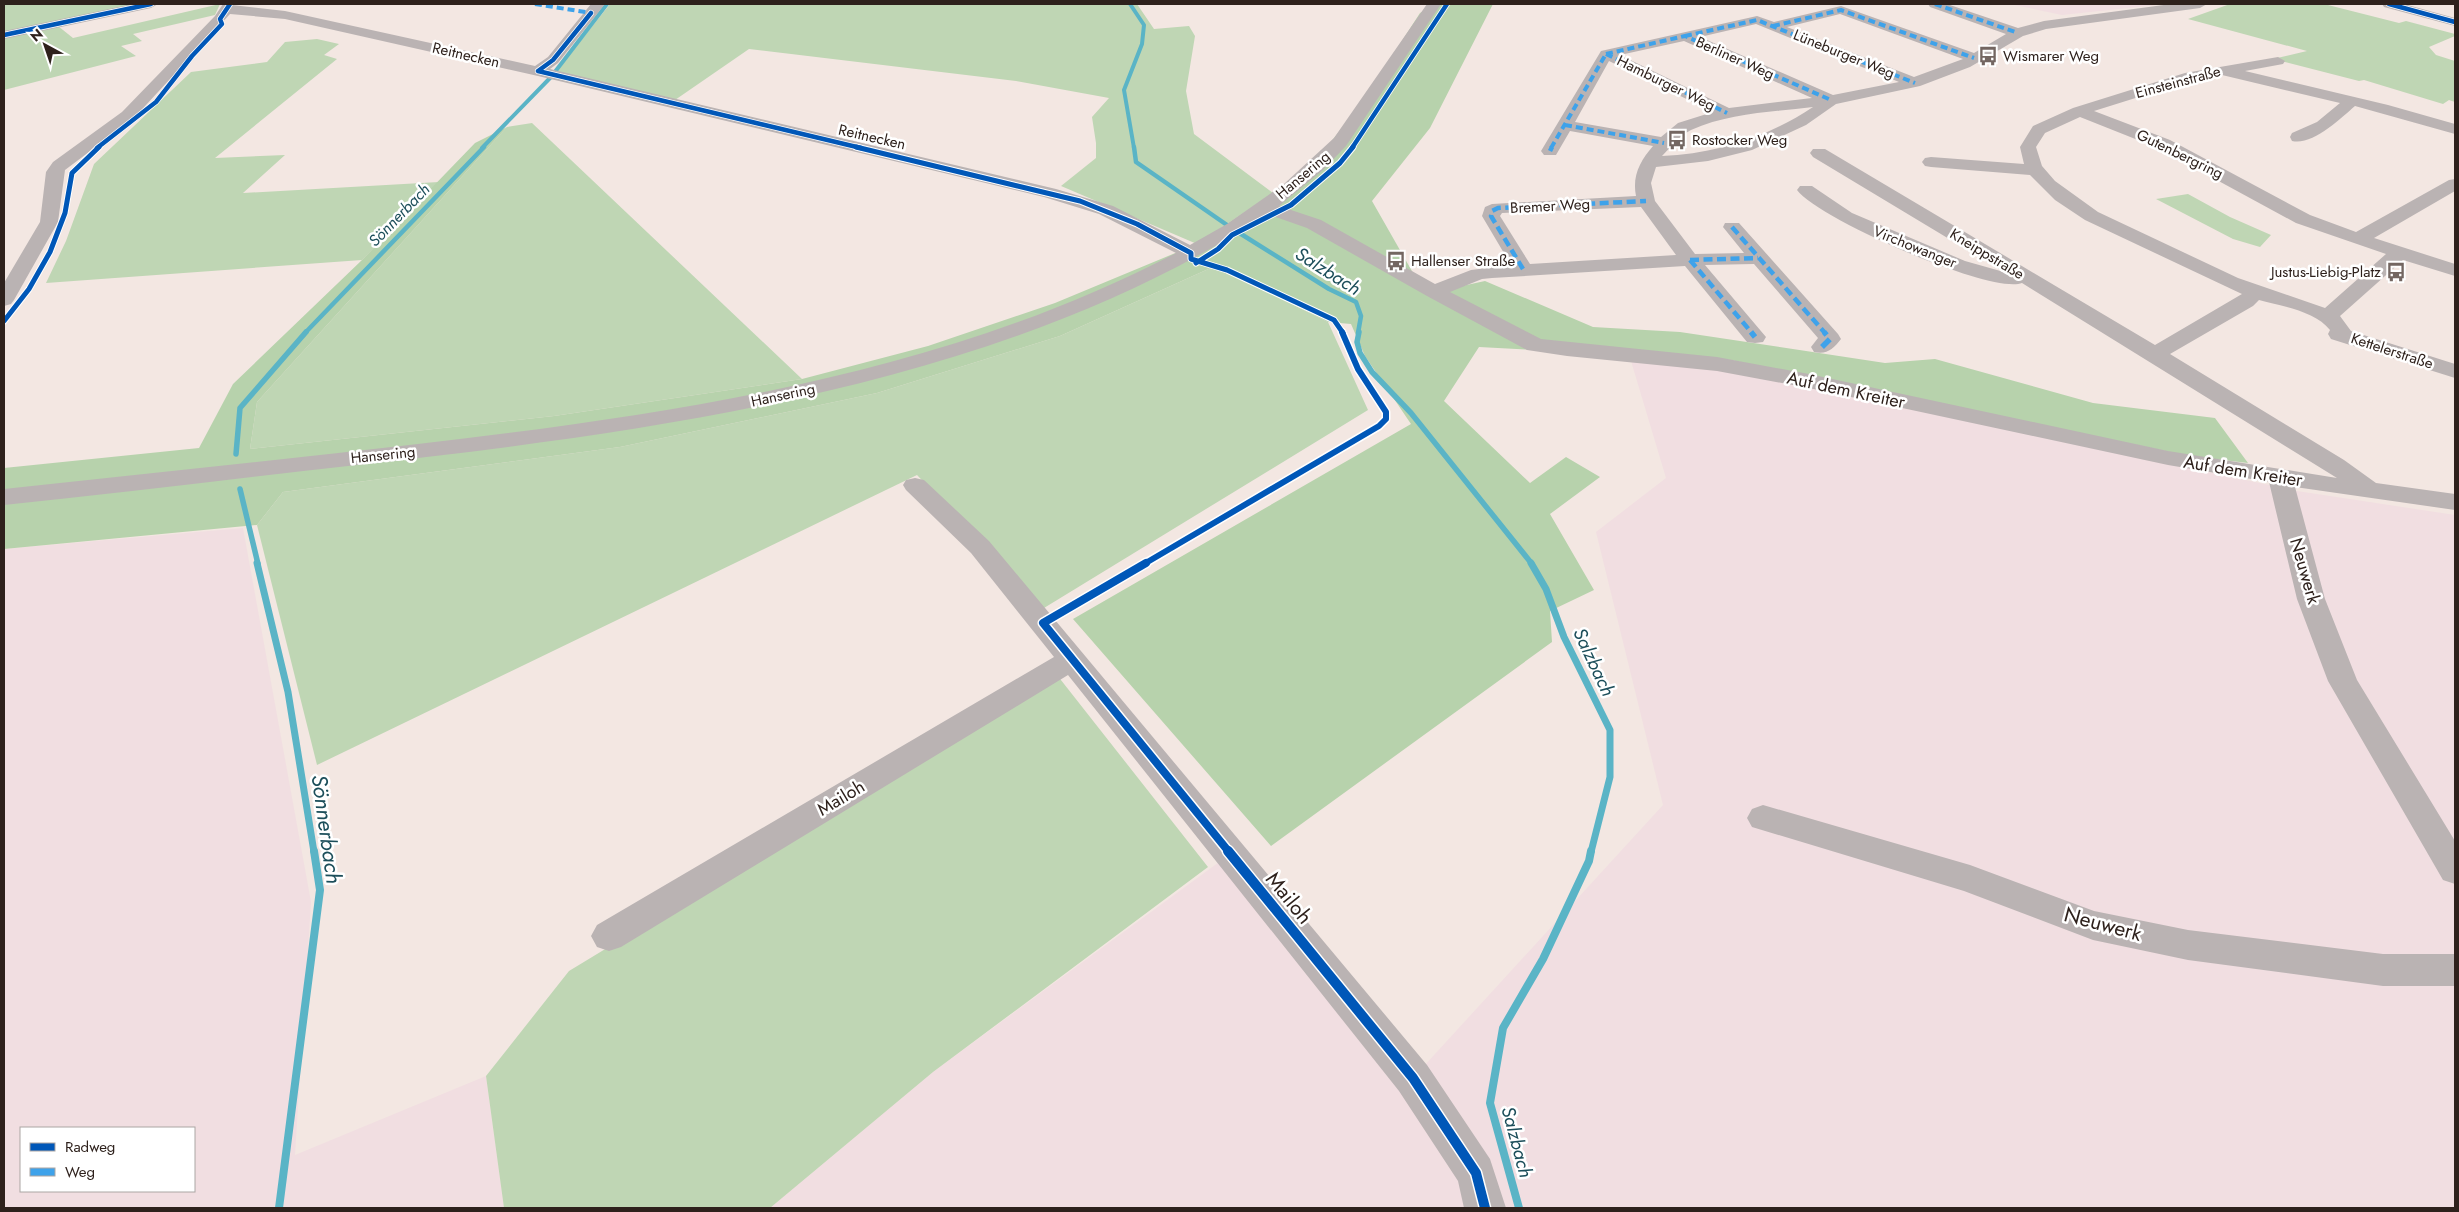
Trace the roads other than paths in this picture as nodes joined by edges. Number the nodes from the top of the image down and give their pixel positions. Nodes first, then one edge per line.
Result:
1 (151, 4) edge
2 (598, 4) edge
3 (1434, 4) edge
4 (1935, 4) edge
5 (2200, 4) edge
6 (2388, 4) edge
7 (228, 7) edge
8 (2455, 7) edge
9 (2433, 16) junction
10 (2455, 22) edge
11 (1773, 26) junction
12 (2018, 33) junction
13 (4, 35) edge
14 (1685, 36) junction
15 (1606, 54) junction
16 (1974, 58) junction
17 (2278, 61) dead end
18 (2220, 70) junction
19 (547, 74) junction
20 (1915, 83) junction
21 (1831, 100) junction
22 (2352, 101) junction
23 (2079, 111) junction
24 (1727, 112) junction
25 (1565, 125) junction
26 (2455, 129) edge
27 (2298, 137) dead end
28 (1664, 143) junction
29 (1550, 150) dead end
30 (1819, 153) dead end
31 (1649, 162) junction
32 (1931, 162) dead end
33 (2036, 170) junction
34 (2455, 184) edge
35 (1806, 190) dead end
36 (1646, 201) junction
37 (1264, 207) junction
38 (1732, 227) dead end
39 (2358, 239) junction
40 (1191, 253) junction
41 (2399, 253) junction
42 (1758, 258) junction
43 (1690, 260) junction
44 (1523, 269) junction
45 (2455, 270) edge
46 (2033, 282) junction
47 (1434, 292) junction
48 (2250, 297) junction
49 (4, 300) edge
50 (2333, 325) junction
51 (1755, 337) dead end
52 (1822, 347) dead end
53 (2155, 354) junction
54 (2455, 371) edge
55 (2280, 477) junction
56 (915, 485) dead end
57 (2370, 489) junction
58 (4, 497) edge
59 (2455, 502) edge
60 (1072, 660) junction
61 (1763, 818) dead end
62 (2455, 870) edge
63 (609, 936) dead end
64 (2455, 970) edge
65 (1485, 1208) edge

1 - 13 street
2 - 19 street
3 - 37 street, Hansering
4 - 12 street
5 - 12 street
6 - 9 street
7 - 19 street, Reitnecken
7 - 49 street
8 - 9 street
9 - 10 street
11 - 14 street
11 - 16 street
11 - 20 street, Lüneburger Weg
12 - 16 street
14 - 15 street, Berliner Weg
14 - 21 street, Berliner Weg
15 - 24 street, Hamburger Weg
15 - 25 street
16 - 20 street
17 - 18 street, Einsteinstraße
18 - 22 street
18 - 23 street, Einsteinstraße
19 - 40 street, Reitnecken
20 - 21 street
21 - 24 street
21 - 31 street
22 - 26 street
22 - 27 street
23 - 33 street
23 - 39 street, Gutenbergring
24 - 28 street
25 - 28 street
25 - 29 street
28 - 31 street
30 - 46 street, Kneippstraße
31 - 36 street
32 - 33 street
33 - 48 street
34 - 39 street
35 - 46 street, Virchowanger
36 - 43 street
36 - 44 street, Bremer Weg
37 - 40 street, Hansering
37 - 47 street, Auf dem Kreiter
38 - 42 street
39 - 41 street, Gutenbergring
40 - 58 street, Hansering
41 - 45 street, Gutenbergring
41 - 50 street
42 - 43 street
42 - 52 street
43 - 44 street
43 - 51 street
44 - 47 street
46 - 53 street, Kneippstraße
47 - 55 street, Auf dem Kreiter
48 - 50 street, Kettelerstraße
48 - 53 street
50 - 54 street, Kettelerstraße
53 - 57 street, Kneippstraße
55 - 57 street, Auf dem Kreiter
55 - 62 street, Neuwerk
56 - 60 street, Mailoh
57 - 59 street, Auf dem Kreiter
60 - 63 street, Mailoh
60 - 65 street, Mailoh
61 - 64 street, Neuwerk

